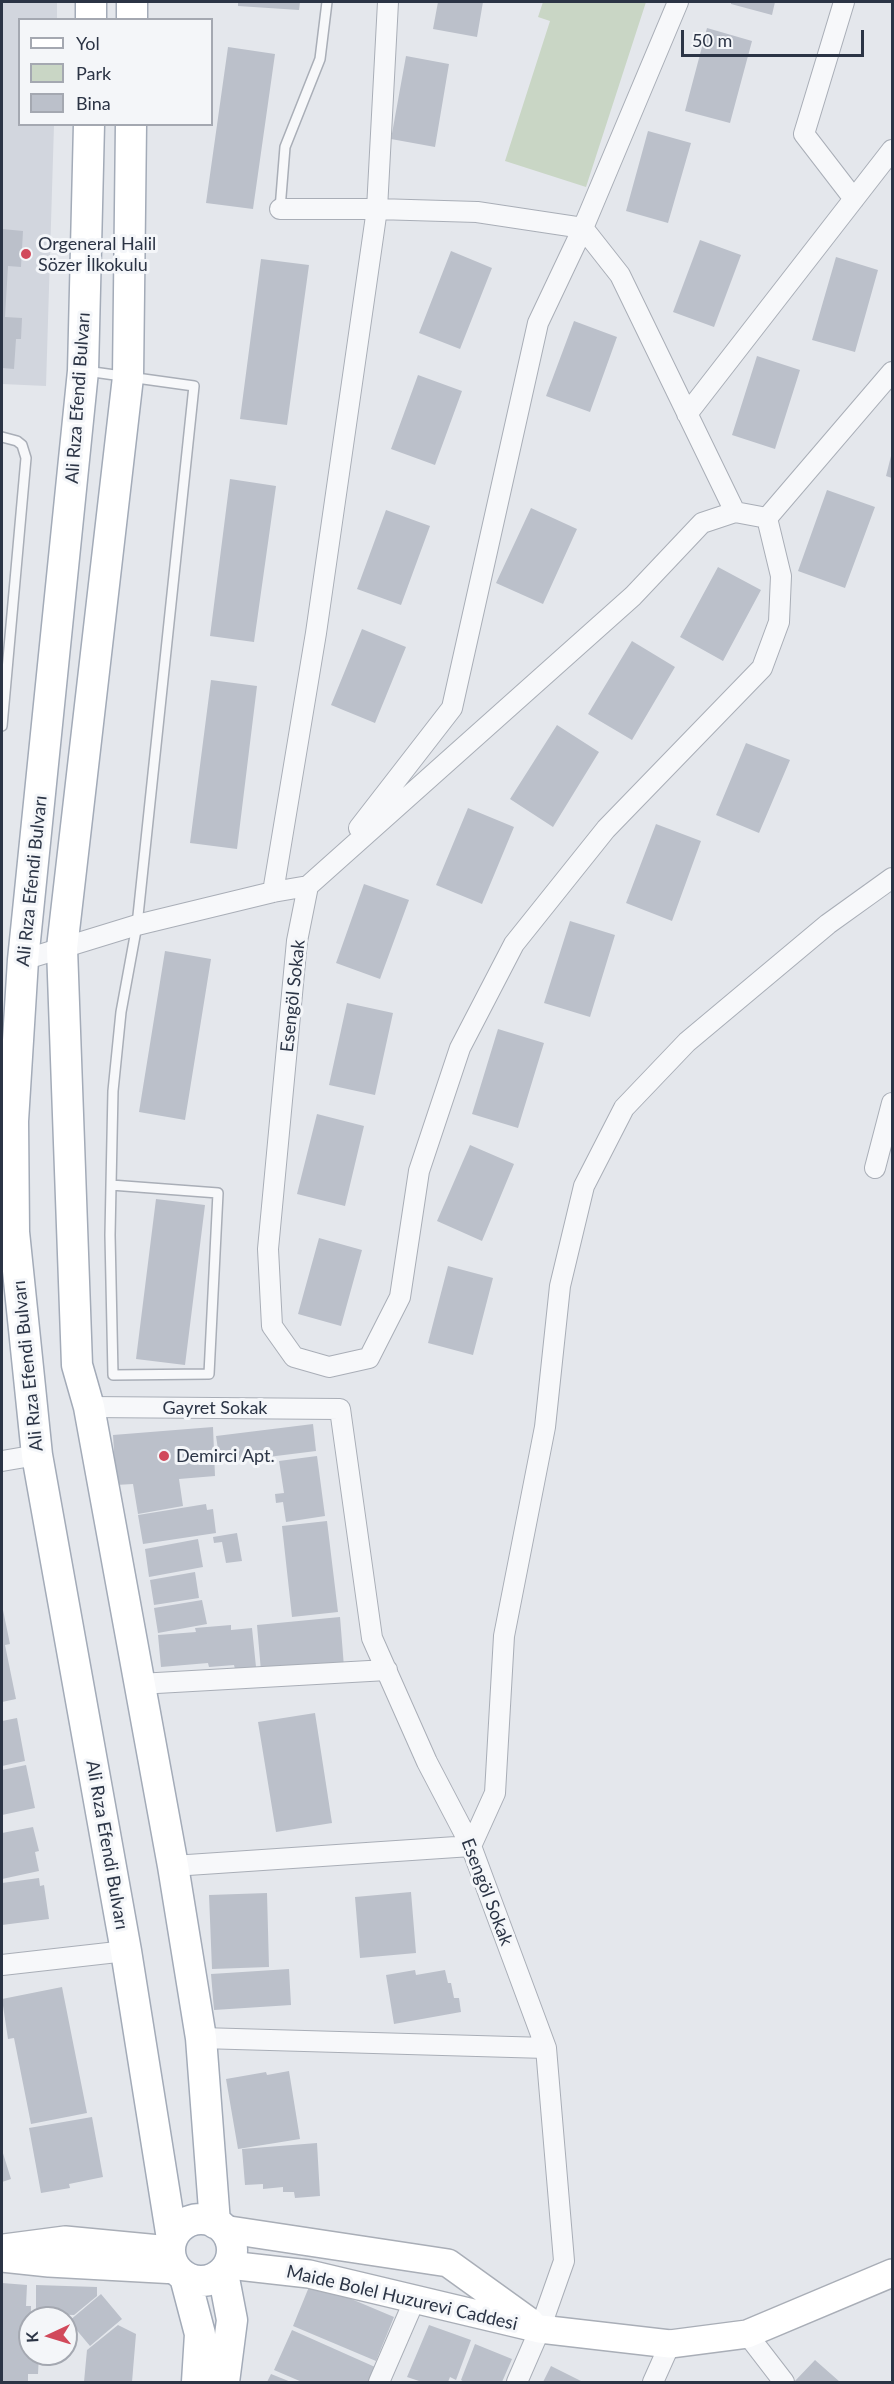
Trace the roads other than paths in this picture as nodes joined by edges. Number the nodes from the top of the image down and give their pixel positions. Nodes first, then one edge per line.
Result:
1 (91, 2) edge
2 (132, 2) edge
3 (327, 2) edge
4 (388, 2) edge
5 (678, 2) edge
6 (844, 2) edge
7 (91, 18) edge
8 (132, 18) edge
9 (89, 126) edge
10 (130, 126) edge
11 (892, 150) edge
12 (854, 199) junction
13 (280, 209) joint
14 (377, 209) junction
15 (583, 228) junction
16 (83, 371) junction
17 (892, 372) edge
18 (128, 377) junction
19 (687, 414) junction
20 (2, 436) edge
21 (735, 512) junction
22 (767, 518) junction
23 (6, 616) edge
24 (2, 726) edge
25 (329, 866) junction
26 (892, 878) edge
27 (308, 886) junction
28 (273, 892) junction
29 (137, 925) junction
30 (62, 948) junction
31 (23, 960) junction
32 (892, 1103) edge
33 (882, 1160) edge
34 (111, 1185) junction
35 (89, 1407) junction
36 (340, 1409) joint
37 (37, 1455) junction
38 (2, 1461) edge
39 (387, 1670) junction
40 (140, 1684) junction
41 (471, 1846) junction
42 (172, 1866) junction
43 (126, 1951) junction
44 (2, 1965) edge
45 (201, 2037) junction
46 (546, 2048) junction
47 (219, 2226) junction
48 (2, 2248) edge
49 (2, 2258) edge
50 (176, 2259) junction
51 (226, 2269) junction
52 (892, 2273) edge
53 (416, 2299) junction
54 (540, 2330) junction
55 (747, 2334) junction
56 (670, 2344) junction
57 (197, 2382) edge
58 (224, 2382) edge
59 (379, 2382) edge
60 (517, 2382) edge
61 (653, 2382) edge
62 (784, 2382) edge

1 - 7 main road
2 - 8 main road
3 - 13 lane
4 - 14 street
5 - 15 street
6 - 12 street
9 - 16 main road, Ali Rıza Efendi Bulvarı
10 - 18 main road, Ali Rıza Efendi Bulvarı
11 - 12 street
12 - 19 street
13 - 14 street
14 - 15 street
14 - 28 street
15 - 19 street
15 - 25 street
16 - 18 lane
16 - 31 main road, Ali Rıza Efendi Bulvarı
17 - 22 street
18 - 29 lane
18 - 30 main road, Ali Rıza Efendi Bulvarı
19 - 21 street
20 - 23 lane
21 - 22 street
21 - 25 street
22 - 27 street, Esengöl Sokak
23 - 24 lane
25 - 27 street
26 - 41 street
27 - 28 street
28 - 29 street
29 - 30 street
29 - 34 lane
30 - 31 street
30 - 35 main road, Ali Rıza Efendi Bulvarı
31 - 37 main road, Ali Rıza Efendi Bulvarı
32 - 33 street
34 - 34 lane
35 - 36 street, Gayret Sokak
35 - 40 main road, Ali Rıza Efendi Bulvarı
36 - 39 street, Esengöl Sokak
37 - 38 street
37 - 43 main road, Ali Rıza Efendi Bulvarı
39 - 40 street
39 - 41 street, Esengöl Sokak
40 - 42 main road, Ali Rıza Efendi Bulvarı
41 - 42 street
41 - 46 street, Esengöl Sokak
42 - 45 main road, Ali Rıza Efendi Bulvarı
43 - 44 street
43 - 50 main road, Ali Rıza Efendi Bulvarı
45 - 46 street
45 - 47 main road, Ali Rıza Efendi Bulvarı
46 - 54 street, Esengöl Sokak
47 - 50 main road
47 - 51 main road
47 - 54 main road, Maide Bolel Huzurevi Caddesi
48 - 50 main road
49 - 50 main road
50 - 51 main road
50 - 57 main road, Ali Rıza Efendi Bulvarı
51 - 53 main road, Maide Bolel Huzurevi Caddesi
51 - 58 main road
52 - 55 main road, Maide Bolel Huzurevi Caddesi
53 - 54 main road, Maide Bolel Huzurevi Caddesi
53 - 59 street
54 - 56 main road, Maide Bolel Huzurevi Caddesi
54 - 60 street, Esengöl Sokak
55 - 56 main road, Maide Bolel Huzurevi Caddesi
55 - 62 street
56 - 61 street

